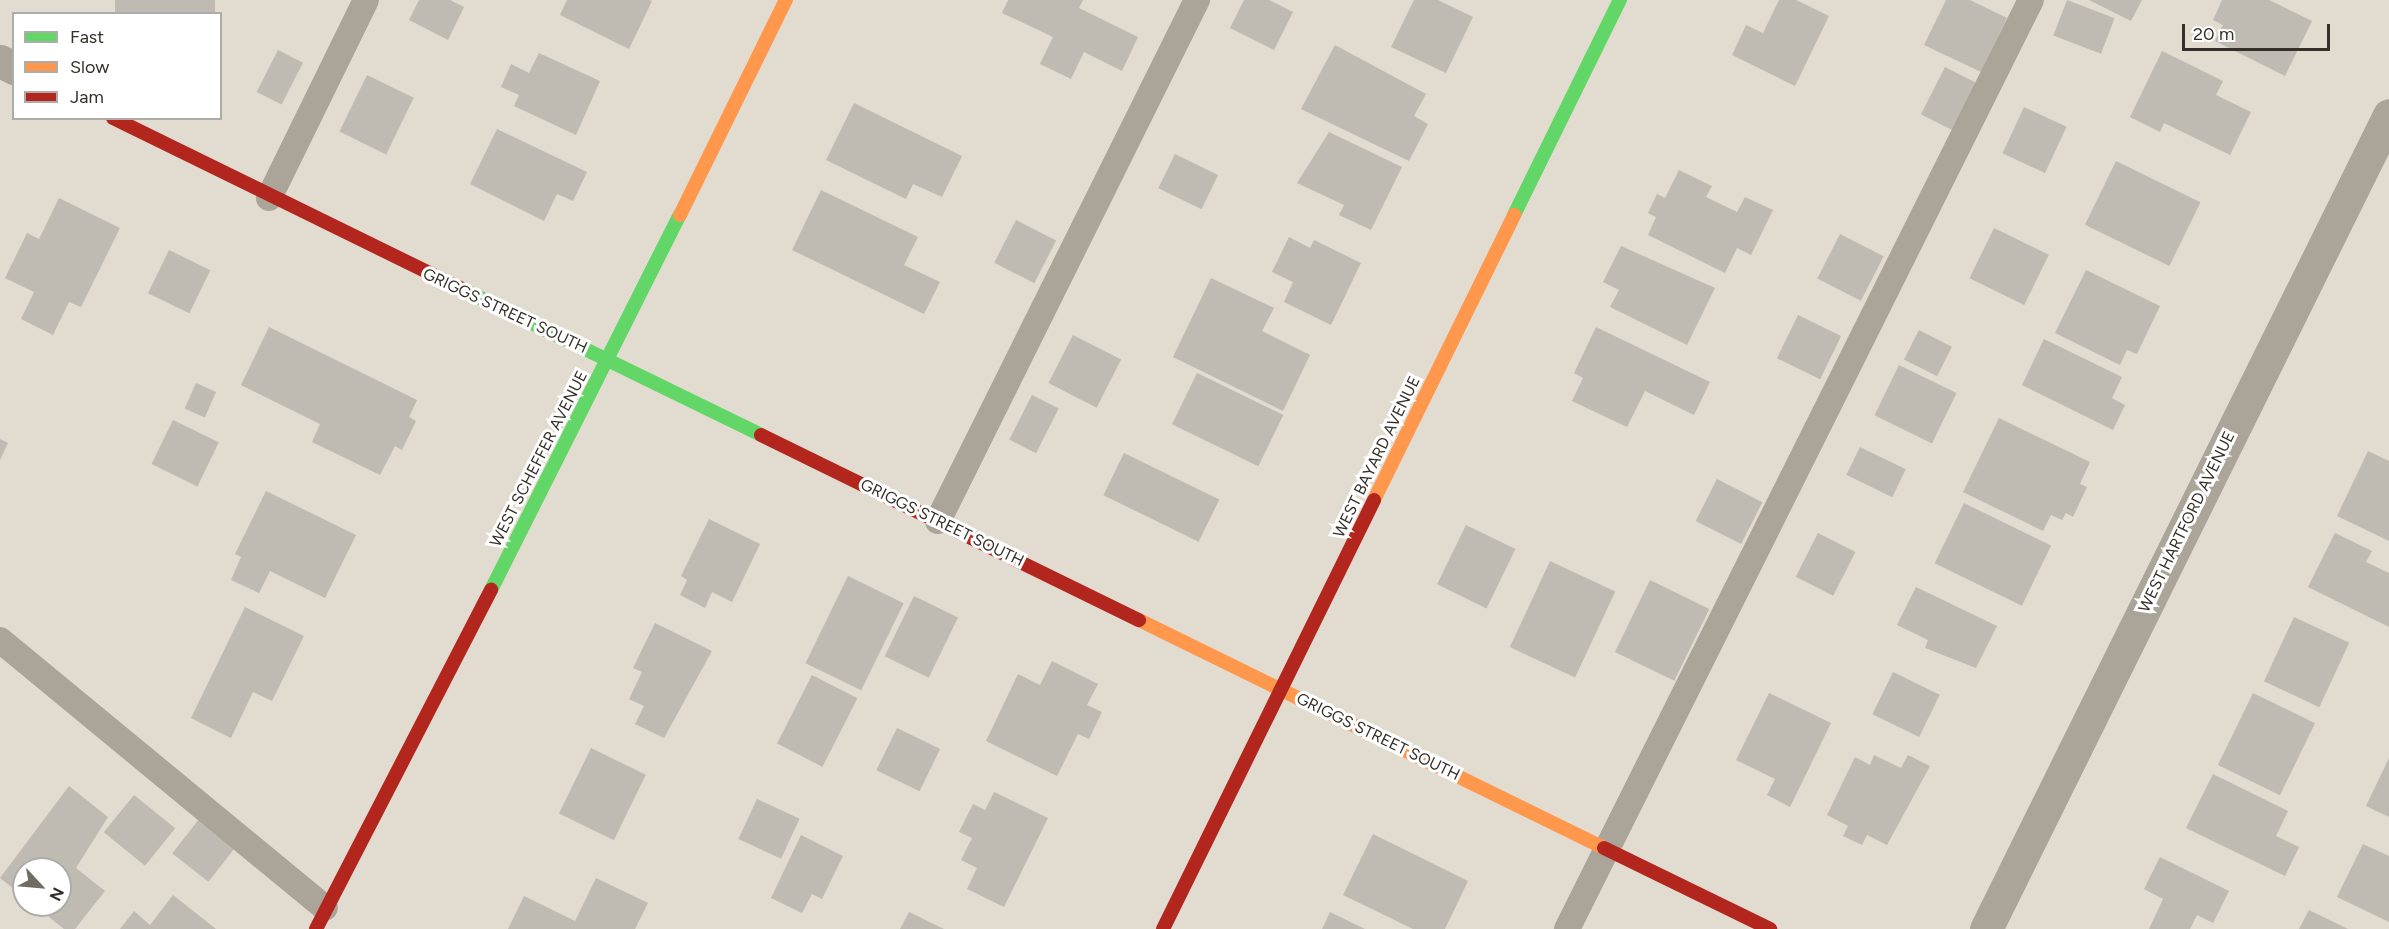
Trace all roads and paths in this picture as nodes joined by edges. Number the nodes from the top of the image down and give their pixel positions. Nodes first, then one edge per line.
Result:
1 (366, 0) edge
2 (786, 0) edge
3 (1197, 0) edge
4 (1620, 0) edge
5 (2031, 0) edge
6 (2389, 115) edge
7 (117, 120) edge
8 (269, 198) junction
9 (609, 360) junction
10 (938, 521) junction
11 (0, 640) edge
12 (1281, 689) junction
13 (1607, 849) junction
14 (321, 918) edge
15 (1163, 929) edge
16 (1567, 929) edge
17 (1770, 929) edge
18 (1986, 929) edge

1 - 8 lane
2 - 9 street, WEST SCHEFFER AVENUE
3 - 10 lane
4 - 12 street, WEST BAYARD AVENUE
5 - 13 lane
6 - 18 street, WEST HARTFORD AVENUE
7 - 8 street, GRIGGS STREET SOUTH
8 - 9 street, GRIGGS STREET SOUTH
9 - 10 street, GRIGGS STREET SOUTH
9 - 14 street, WEST SCHEFFER AVENUE
10 - 12 street, GRIGGS STREET SOUTH
11 - 14 lane
12 - 13 street, GRIGGS STREET SOUTH
12 - 15 street, WEST BAYARD AVENUE
13 - 16 lane
13 - 17 street, GRIGGS STREET SOUTH

